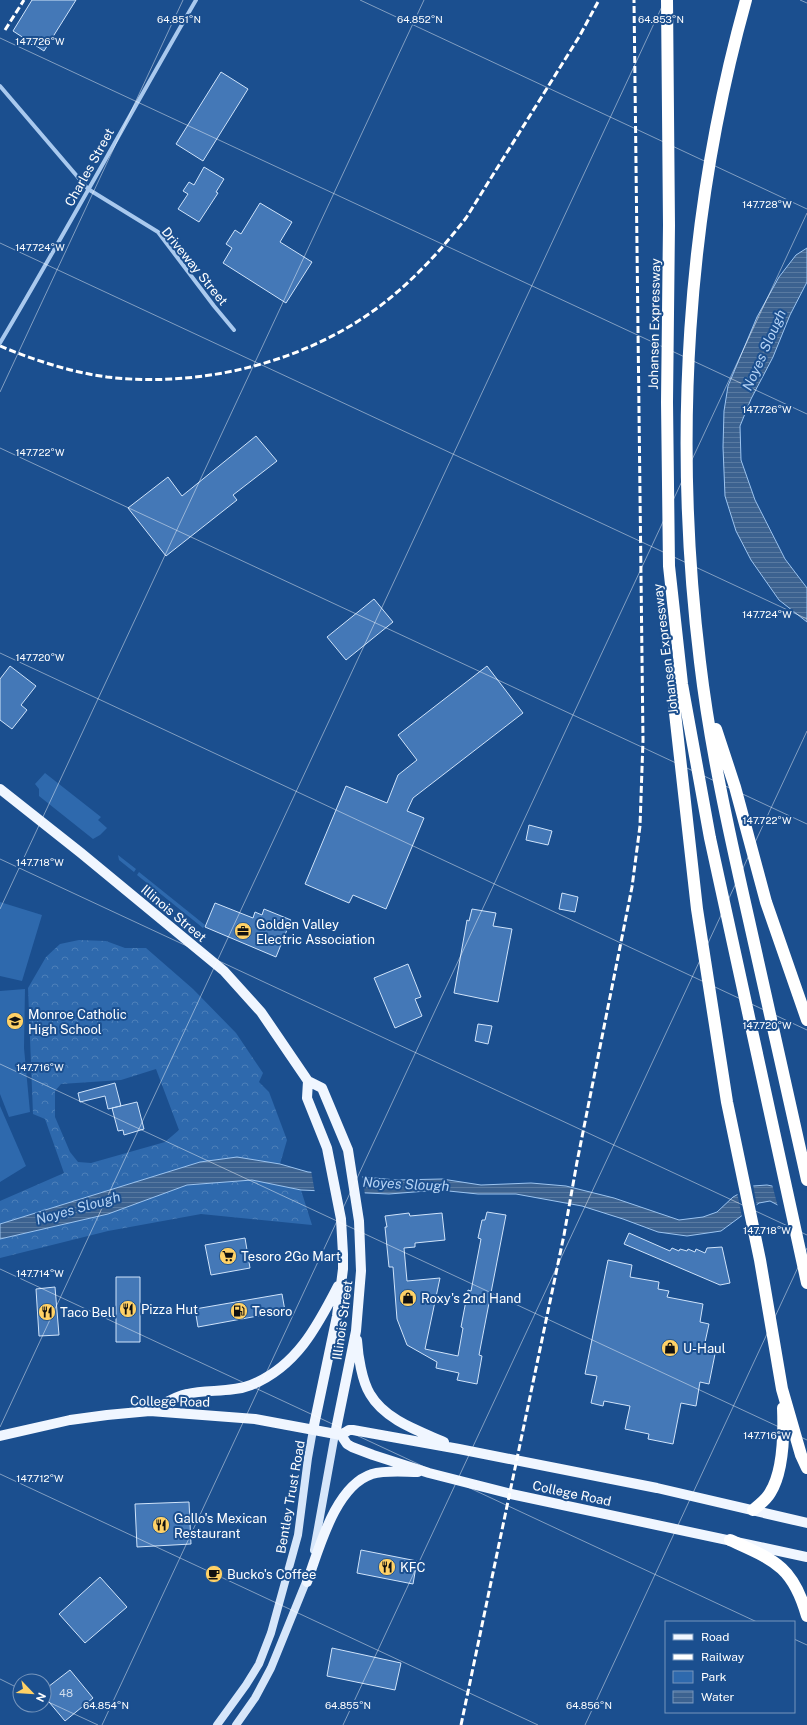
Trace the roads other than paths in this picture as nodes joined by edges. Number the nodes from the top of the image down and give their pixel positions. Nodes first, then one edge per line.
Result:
1 (196, 0) edge
2 (667, 0) edge
3 (746, 0) edge
4 (0, 86) edge
5 (88, 189) junction
6 (234, 330) dead end
7 (0, 343) edge
8 (670, 566) junction
9 (703, 687) junction
10 (0, 789) edge
11 (807, 1020) edge
12 (308, 1081) junction
13 (807, 1179) edge
14 (342, 1279) junction
15 (807, 1283) edge
16 (356, 1331) junction
17 (782, 1389) junction
18 (150, 1411) junction
19 (313, 1430) junction
20 (338, 1434) junction
21 (0, 1436) edge
22 (459, 1449) junction
23 (807, 1468) edge
24 (429, 1472) junction
25 (753, 1510) junction
26 (807, 1523) edge
27 (730, 1540) junction
28 (807, 1557) edge
29 (307, 1582) junction
30 (807, 1616) edge
31 (218, 1722) edge
32 (212, 1725) edge
33 (236, 1725) edge

1 - 5 street, Charles Street
2 - 8 highway, Johansen Expressway
3 - 9 highway
4 - 5 street, Driveway Street
5 - 6 street, Driveway Street
5 - 7 street, Charles Street
8 - 15 highway, Johansen Expressway
8 - 17 highway
9 - 11 highway
9 - 13 highway
10 - 12 main road, Illinois Street
12 - 14 main road, Illinois Street
12 - 16 main road, Illinois Street
14 - 18 main road
14 - 19 main road, Illinois Street
16 - 20 main road, Illinois Street
16 - 22 main road
17 - 23 highway
17 - 25 highway
18 - 19 main road, College Road
18 - 21 main road, College Road
19 - 20 main road, College Road
19 - 31 street, Bentley Trust Road
20 - 22 main road, College Road
20 - 24 main road, College Road
20 - 29 street
22 - 25 main road, College Road
24 - 27 main road, College Road
24 - 29 main road
25 - 26 main road, College Road
27 - 28 main road, College Road
27 - 30 highway
29 - 33 street
31 - 32 street, Bentley Trust Road

